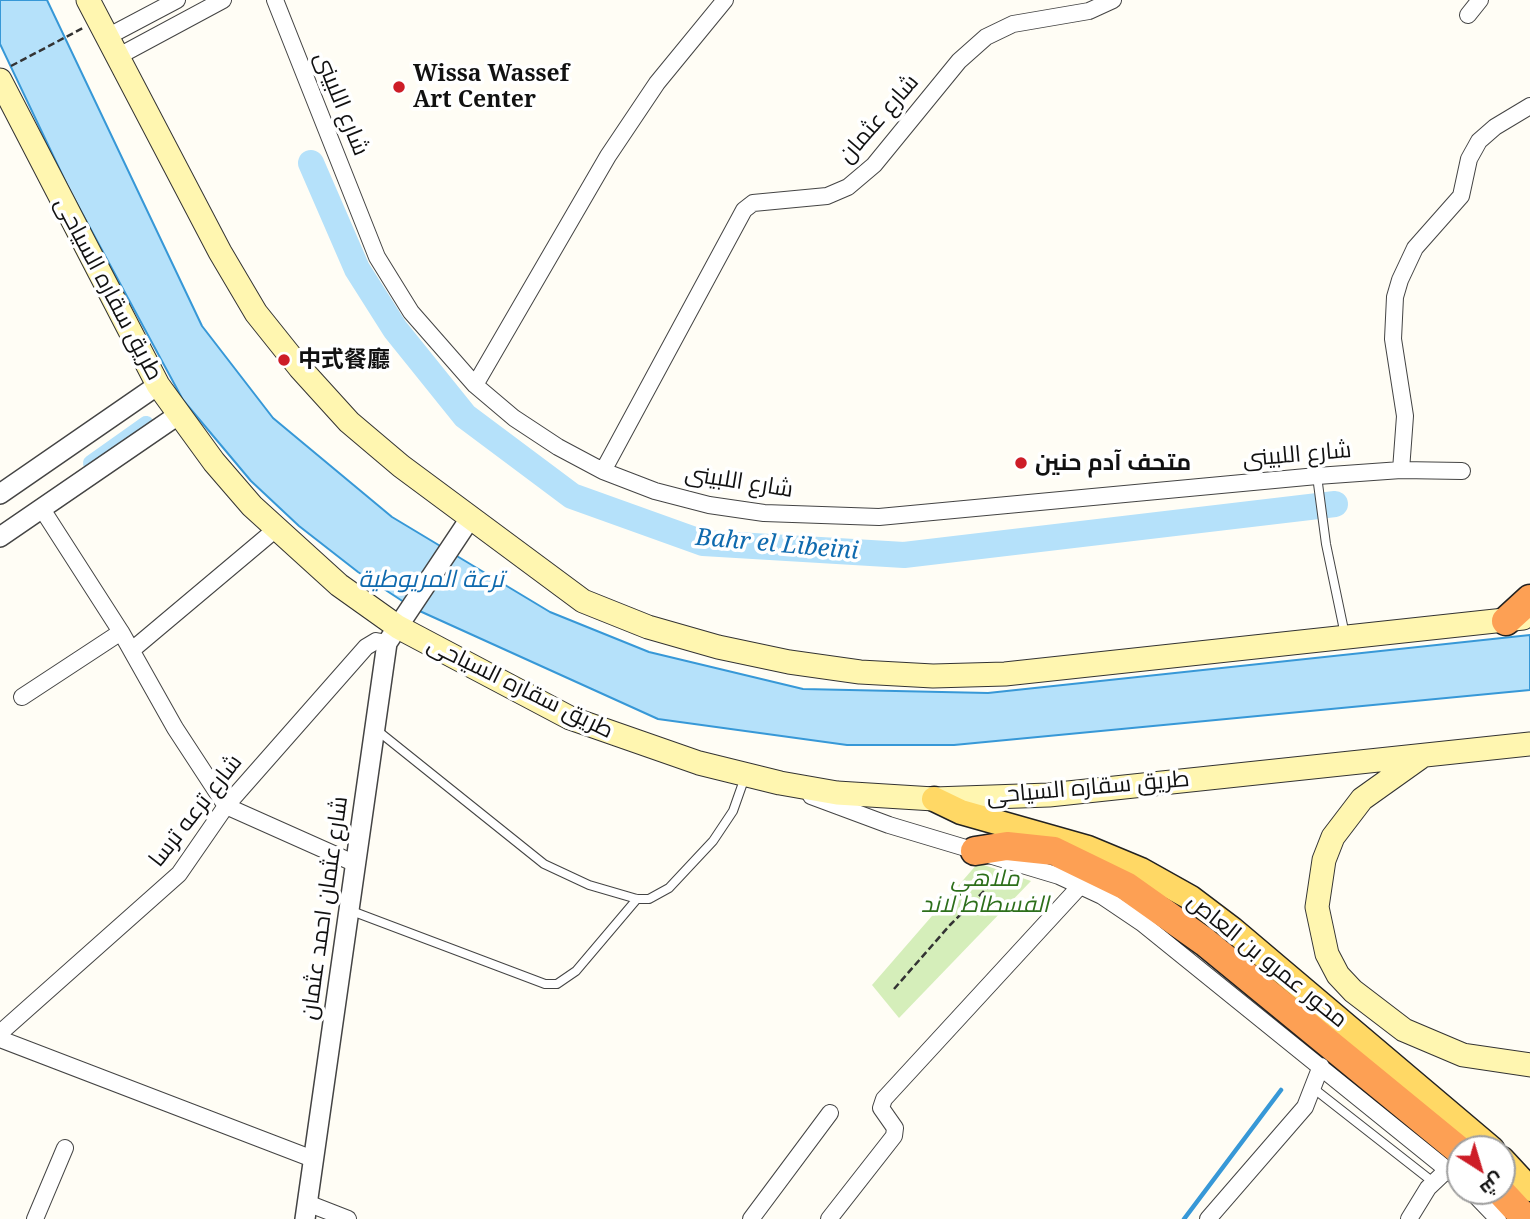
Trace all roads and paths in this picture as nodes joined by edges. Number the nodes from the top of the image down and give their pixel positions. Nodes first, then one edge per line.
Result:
1 (177, 0) edge
2 (223, 0) edge
3 (275, 0) edge
4 (725, 0) edge
5 (1113, 0) edge
6 (1480, 0) edge
7 (1468, 15) dead end
8 (103, 29) edge
9 (0, 72) edge
10 (0, 80) edge
11 (1530, 106) edge
12 (158, 385) junction
13 (475, 385) junction
14 (178, 415) junction
15 (1401, 470) junction
16 (603, 471) junction
17 (1462, 471) dead end
18 (1317, 482) junction
19 (0, 494) edge
20 (42, 509) junction
21 (467, 524) junction
22 (276, 529) junction
23 (0, 537) edge
24 (1530, 599) edge
25 (1518, 619) edge
26 (398, 626) junction
27 (121, 632) junction
28 (1345, 638) junction
29 (132, 650) junction
30 (22, 697) dead end
31 (375, 729) junction
32 (1530, 744) edge
33 (1426, 754) junction
34 (745, 774) junction
35 (780, 783) junction
36 (934, 799) junction
37 (226, 806) junction
38 (975, 851) junction
39 (1014, 862) junction
40 (356, 864) junction
41 (1081, 885) junction
42 (637, 899) junction
43 (349, 910) junction
44 (894, 989) dead end
45 (0, 1033) edge
46 (0, 1039) edge
47 (1530, 1065) edge
48 (1321, 1066) junction
49 (1313, 1087) junction
50 (830, 1114) dead end
51 (1475, 1135) edge
52 (65, 1149) dead end
53 (1446, 1158) edge
54 (313, 1159) junction
55 (1446, 1160) edge
56 (1446, 1174) edge
57 (1516, 1174) edge
58 (1433, 1182) junction
59 (1530, 1189) edge
60 (1485, 1205) edge
61 (1513, 1205) edge
62 (306, 1211) edge
63 (35, 1219) edge
64 (348, 1219) edge
65 (751, 1219) edge
66 (829, 1219) edge
67 (1208, 1219) edge
68 (1409, 1219) edge
69 (1498, 1219) edge
70 (1526, 1219) edge

1 - 8 street
2 - 8 street
3 - 13 street, شارع اللبينى
4 - 13 street
5 - 16 street, شارع عثمان
6 - 7 street
8 - 9 path
8 - 21 main road
10 - 12 main road, طريق سقاره السياحى
11 - 15 street
12 - 14 main road, طريق سقاره السياحى
12 - 19 street
13 - 16 street, شارع اللبينى
14 - 20 street
14 - 22 main road, طريق سقاره السياحى
15 - 17 street, شارع اللبينى
15 - 18 street, شارع اللبينى
16 - 18 street, شارع اللبينى
18 - 28 lane
20 - 23 street
20 - 27 street
21 - 26 street
21 - 28 main road
22 - 26 main road, طريق سقاره السياحى
22 - 29 street
24 - 25 highway
25 - 28 main road
26 - 31 street, شارع عثمان احمد عثمان
26 - 34 main road, طريق سقاره السياحى
26 - 37 street, شارع ترعه ترسا
27 - 29 street
27 - 30 street
29 - 37 street
31 - 40 street, شارع عثمان احمد عثمان
31 - 42 lane
32 - 33 main road, طريق سقاره السياحى
33 - 36 main road, طريق سقاره السياحى
33 - 47 main road
34 - 35 main road, طريق سقاره السياحى
34 - 42 lane
35 - 36 main road, طريق سقاره السياحى
35 - 38 street
36 - 51 main road, محور عمرو بن العاص
37 - 40 street
37 - 45 street, شارع ترعه ترسا
38 - 39 street
38 - 53 highway
39 - 41 street
39 - 44 path
40 - 43 street, شارع عثمان احمد عثمان
41 - 48 street
41 - 66 street
42 - 43 lane
43 - 54 street, شارع عثمان احمد عثمان
46 - 54 street
48 - 49 street
48 - 55 street
49 - 58 lane
49 - 67 street
50 - 65 street
52 - 63 street
54 - 62 street, شارع عثمان احمد عثمان
56 - 58 street
57 - 59 main road
58 - 68 street
60 - 69 street
61 - 70 highway
62 - 64 street

